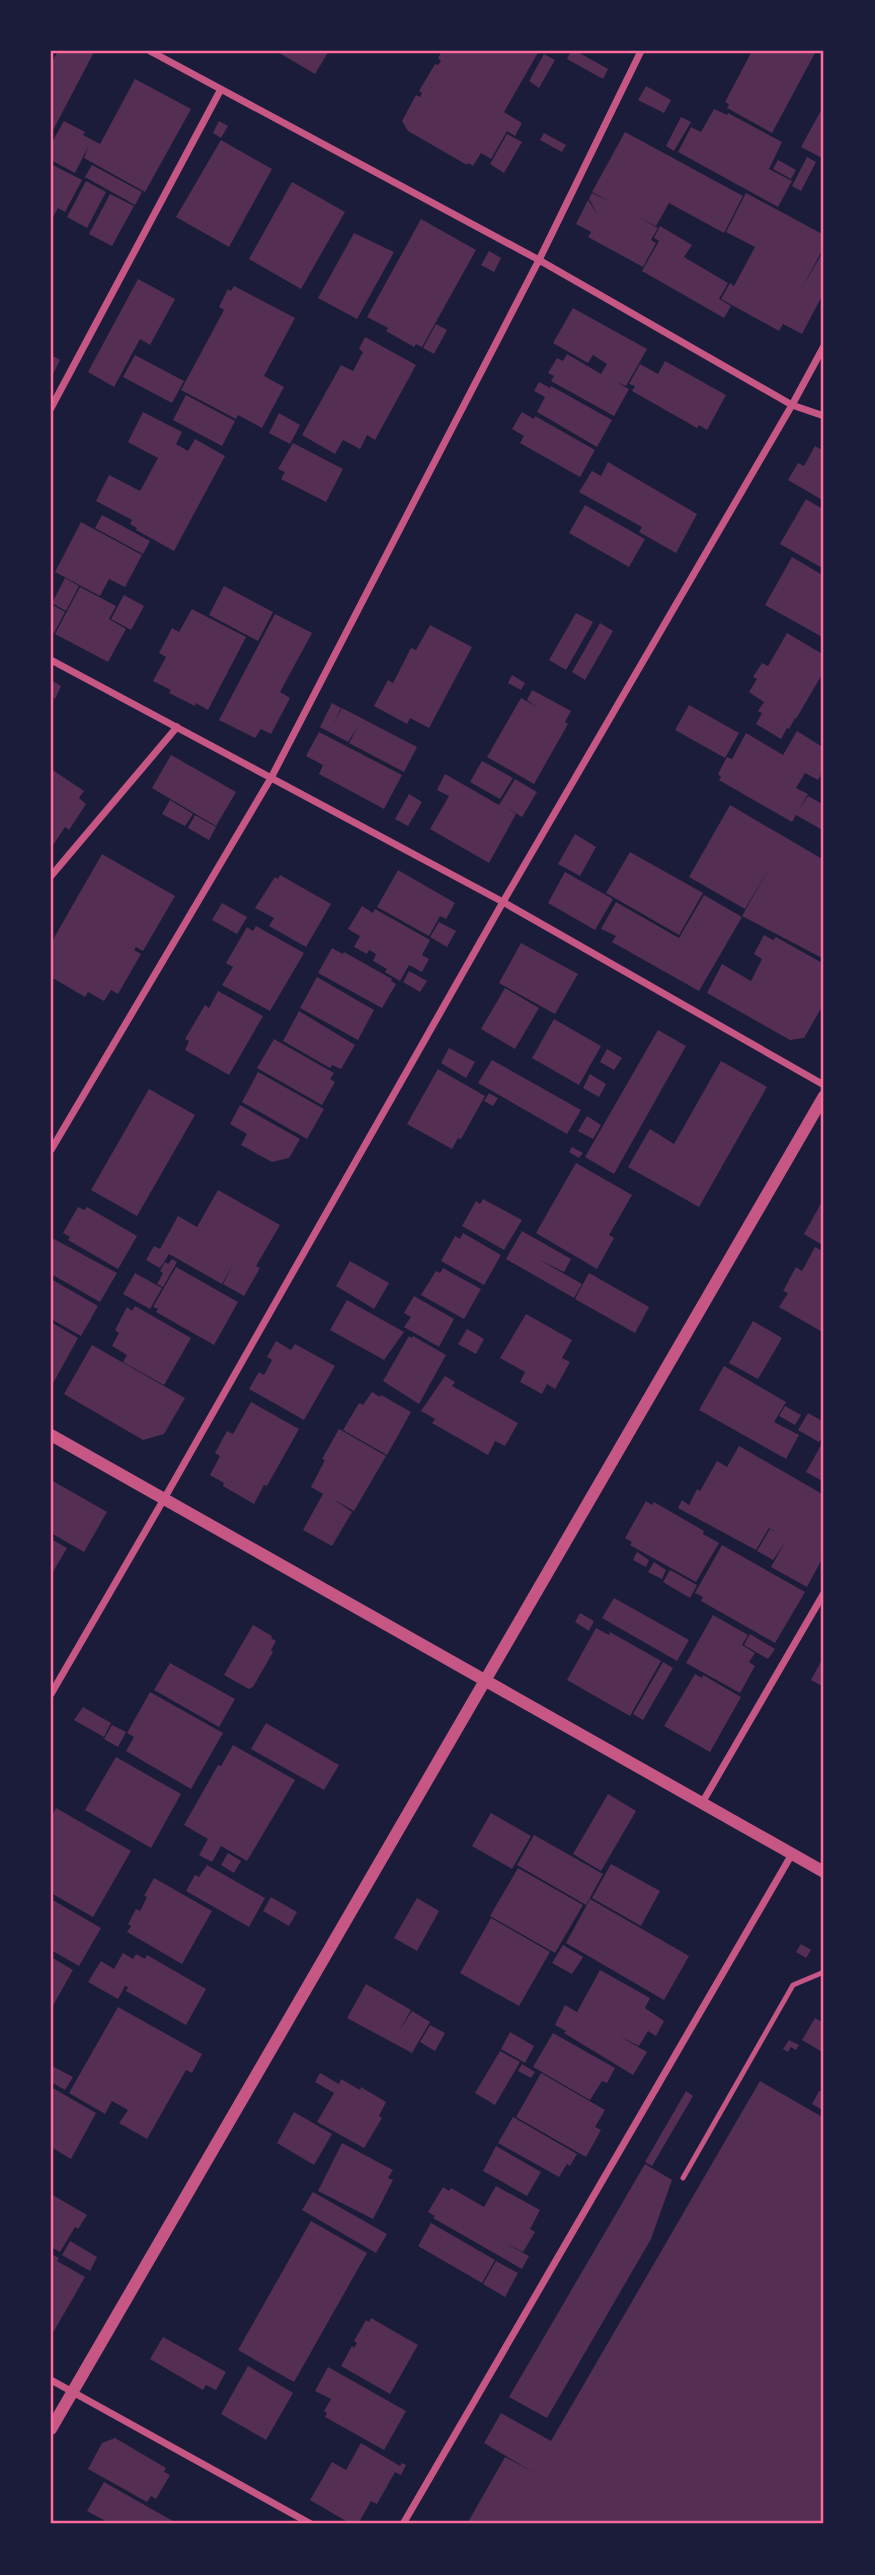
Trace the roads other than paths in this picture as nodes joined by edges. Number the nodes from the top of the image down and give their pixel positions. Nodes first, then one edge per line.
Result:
1 (150, 51) edge
2 (641, 51) edge
3 (221, 89) junction
4 (539, 260) junction
5 (824, 346) edge
6 (792, 405) junction
7 (51, 408) edge
8 (824, 416) edge
9 (51, 660) edge
10 (177, 727) junction
11 (271, 778) junction
12 (51, 876) edge
13 (503, 902) junction
14 (824, 1085) edge
15 (824, 1096) edge
16 (51, 1150) edge
17 (51, 1435) edge
18 (164, 1499) junction
19 (824, 1593) edge
20 (485, 1680) junction
21 (51, 1694) edge
22 (702, 1803) junction
23 (792, 1854) junction
24 (824, 1872) edge
25 (824, 1972) edge
26 (682, 2178) dead end
27 (51, 2379) edge
28 (72, 2392) junction
29 (51, 2429) edge
30 (312, 2524) edge
31 (404, 2524) edge

1 - 3 street
2 - 4 street
3 - 4 street
3 - 7 street
4 - 6 street
4 - 11 street
5 - 6 street
6 - 8 street
6 - 13 street
9 - 10 street
10 - 11 street
10 - 12 street
11 - 13 street
11 - 16 street
13 - 14 street
13 - 18 street
15 - 20 street
17 - 18 street
18 - 20 street
18 - 21 street
19 - 22 street
20 - 22 street
20 - 28 street
22 - 23 street
23 - 24 street
23 - 31 street
25 - 26 lane
27 - 28 street
28 - 29 street
28 - 30 street

